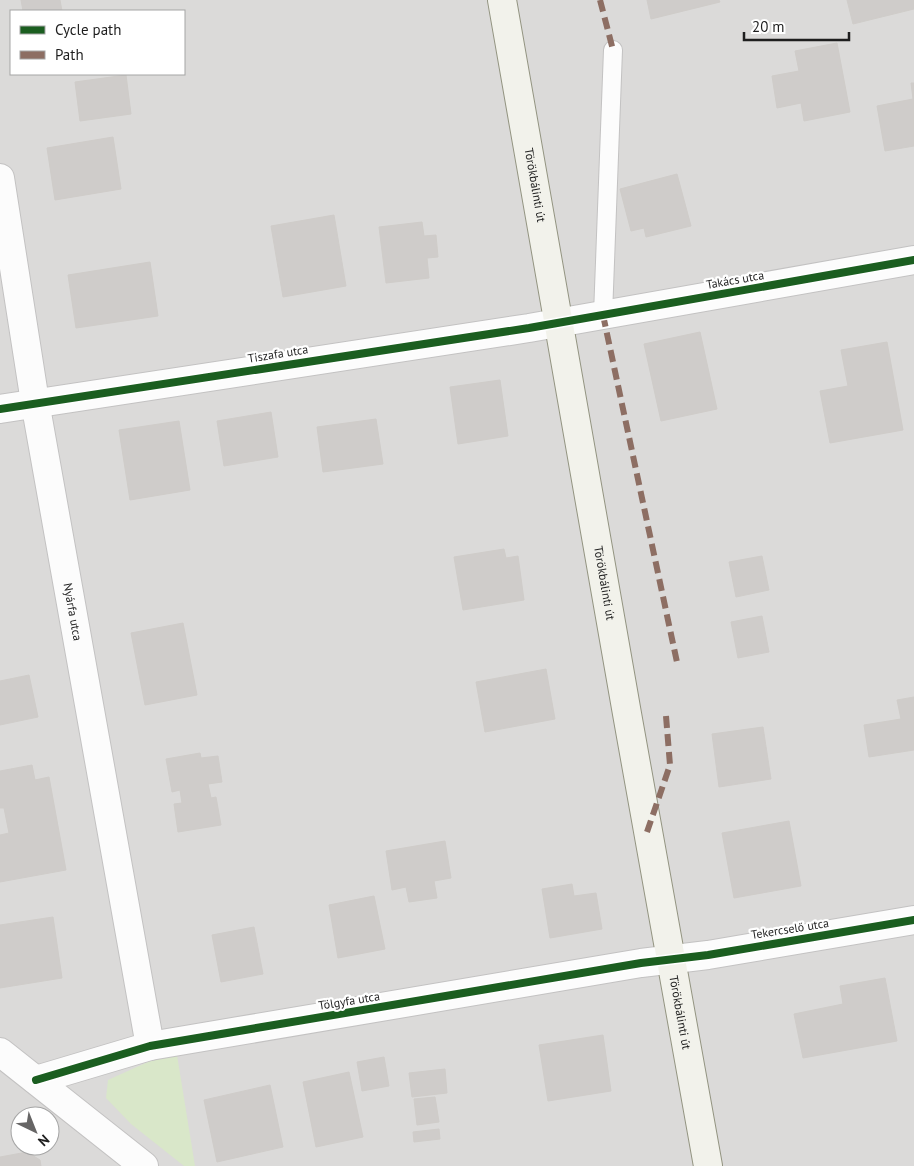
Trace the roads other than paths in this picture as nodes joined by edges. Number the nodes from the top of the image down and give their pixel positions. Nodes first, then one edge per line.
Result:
1 (502, 0) edge
2 (613, 50) dead end
3 (0, 178) edge
4 (914, 260) edge
5 (603, 315) junction
6 (560, 322) junction
7 (35, 402) junction
8 (0, 409) edge
9 (914, 920) edge
10 (670, 960) junction
11 (150, 1046) junction
12 (0, 1052) edge
13 (36, 1080) junction
14 (144, 1166) edge
15 (708, 1166) edge

1 - 6 main road, Törökbálinti út
2 - 5 lane
3 - 7 street, Nyárfa utca
4 - 5 street, Takács utca
5 - 6 street, Takács utca
6 - 7 street, Tiszafa utca
6 - 10 main road, Törökbálinti út
7 - 8 street, Tiszafa utca
7 - 11 street, Nyárfa utca
9 - 10 street, Tekercselő utca
10 - 11 street, Tölgyfa utca
10 - 15 main road, Törökbálinti út
11 - 13 street, Tölgyfa utca
12 - 13 street
13 - 14 street

